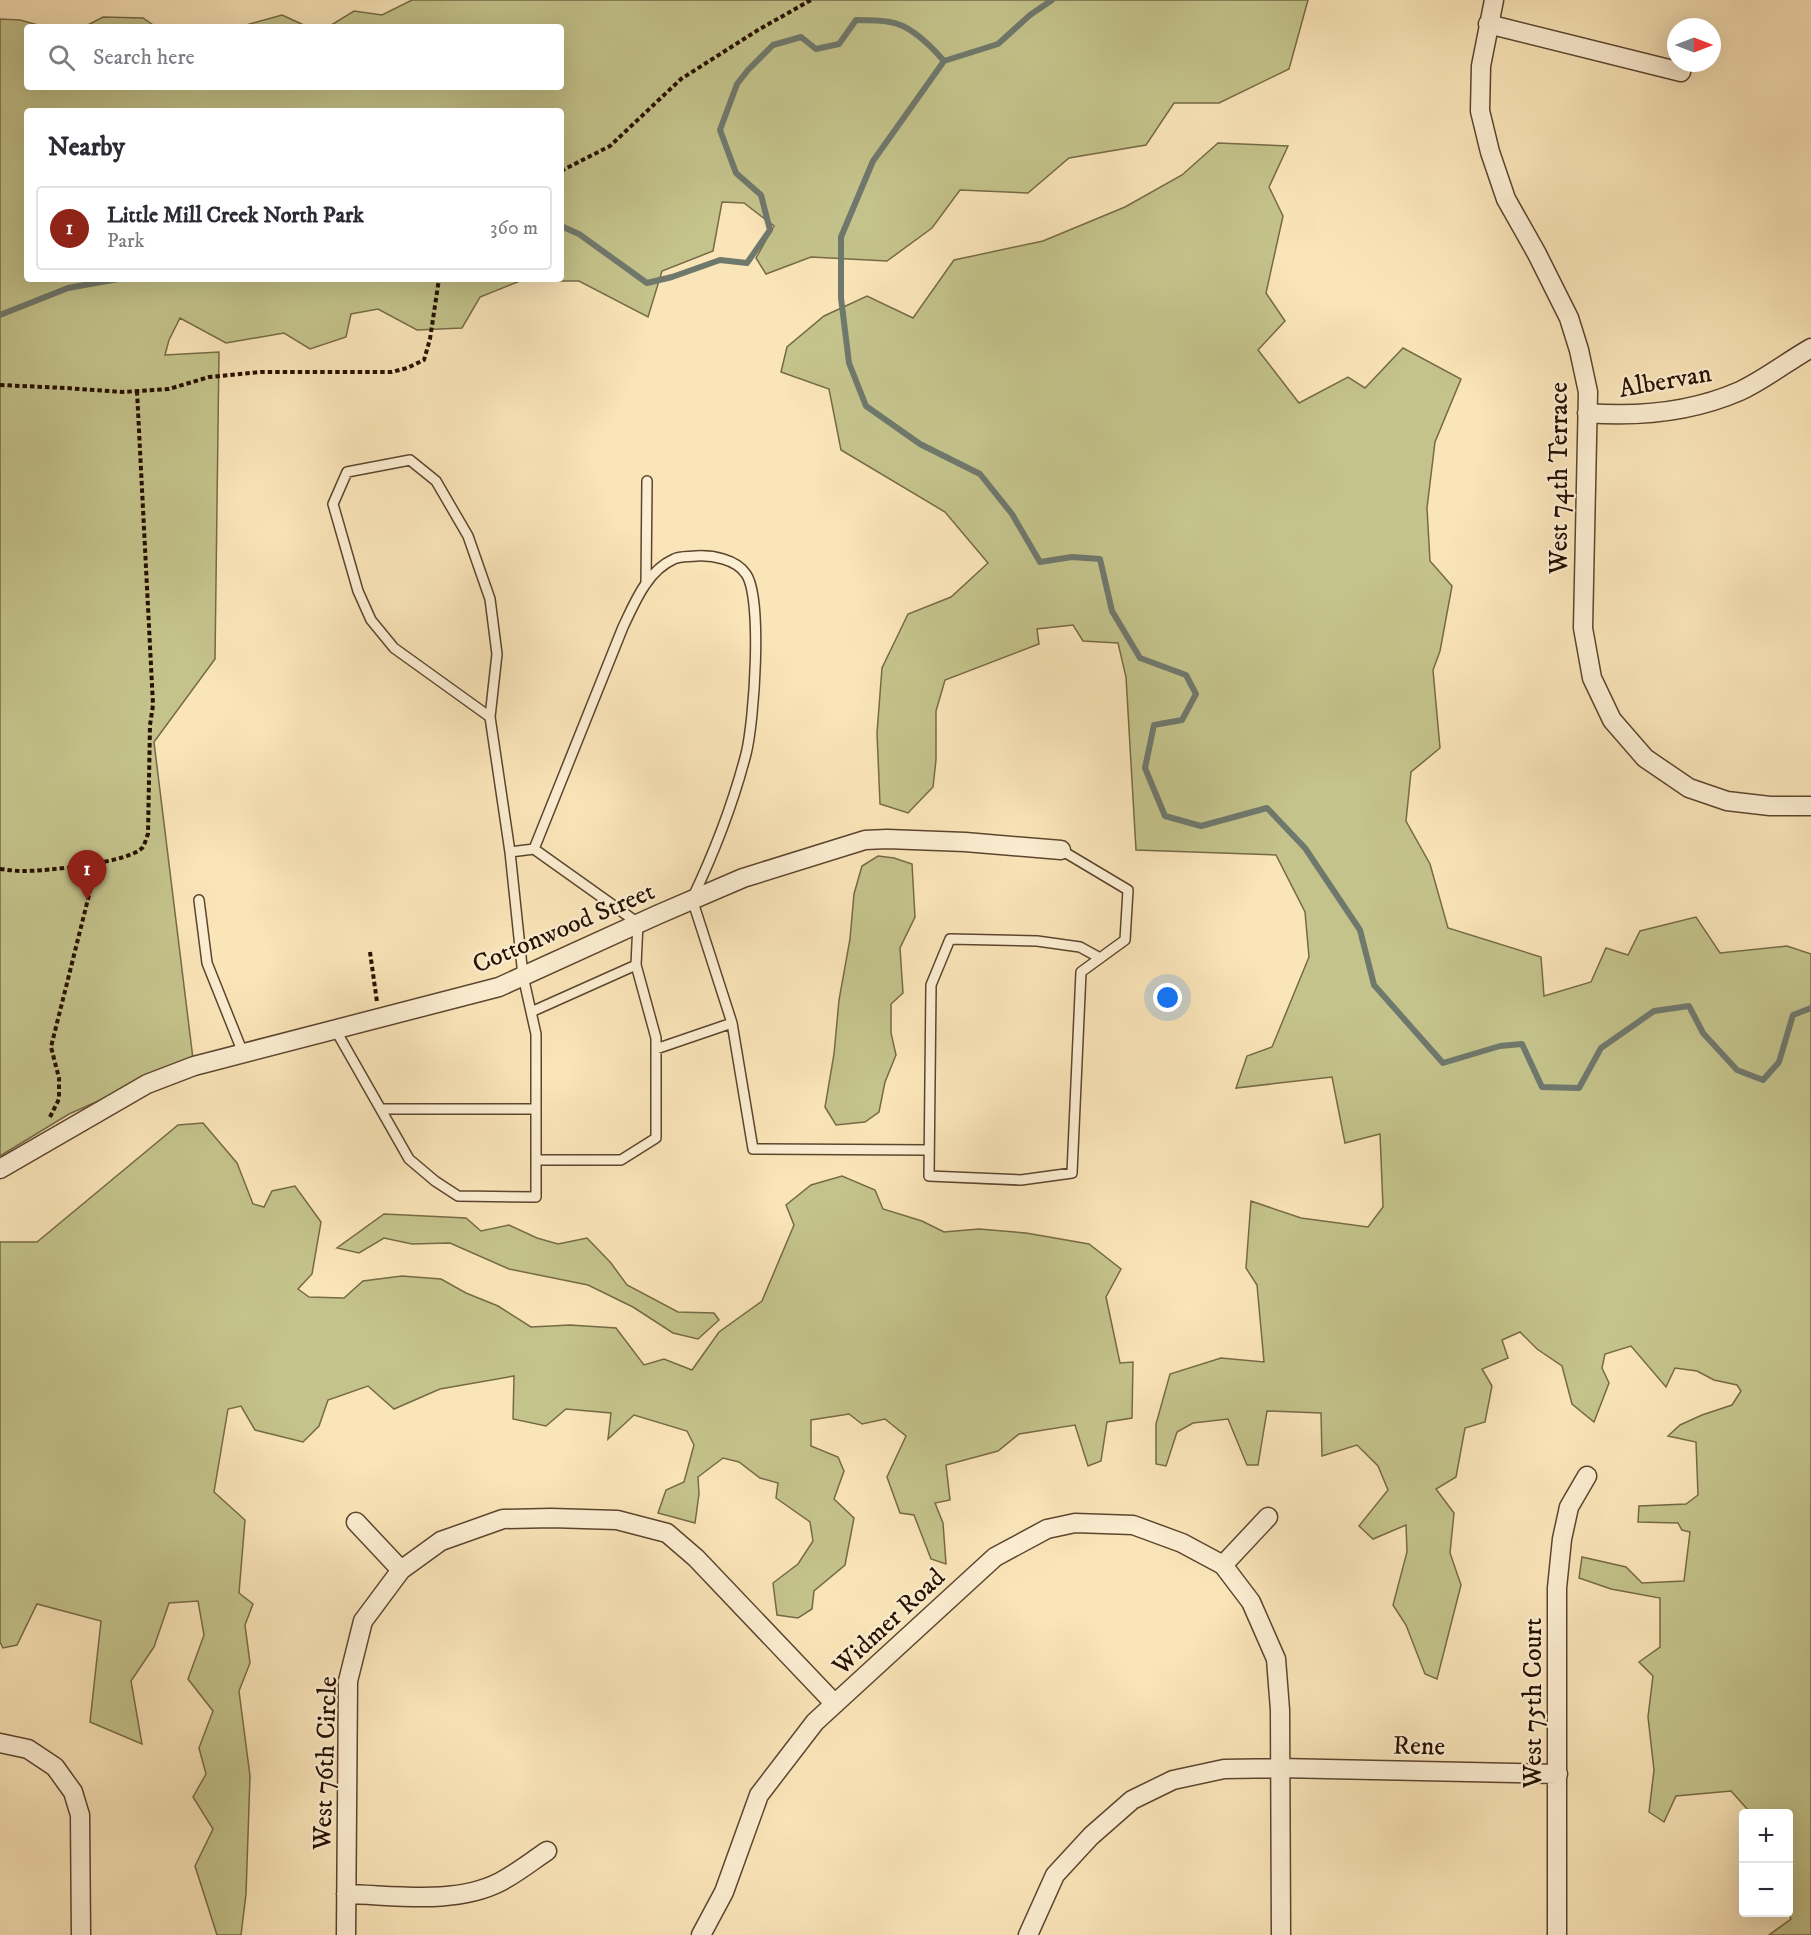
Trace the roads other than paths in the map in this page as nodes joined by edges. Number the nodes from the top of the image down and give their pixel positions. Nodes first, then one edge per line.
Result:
1 (1494, 0) edge
2 (1488, 24) junction
3 (1667, 69) edge
4 (1811, 348) edge
5 (1587, 413) junction
6 (647, 481) dead end
7 (646, 585) junction
8 (490, 717) junction
9 (1811, 806) edge
10 (534, 849) junction
11 (1061, 850) joint
12 (510, 852) junction
13 (692, 899) junction
14 (199, 900) dead end
15 (638, 923) junction
16 (1100, 958) junction
17 (636, 965) junction
18 (523, 976) junction
19 (531, 1012) junction
20 (732, 1023) junction
21 (335, 1029) junction
22 (656, 1049) junction
23 (243, 1053) junction
24 (381, 1109) junction
25 (536, 1109) junction
26 (929, 1150) junction
27 (536, 1160) junction
28 (0, 1169) edge
29 (1587, 1476) dead end
30 (1268, 1517) dead end
31 (356, 1522) dead end
32 (1223, 1564) junction
33 (401, 1570) junction
34 (835, 1704) junction
35 (0, 1743) edge
36 (1280, 1768) junction
37 (1558, 1774) junction
38 (547, 1851) dead end
39 (346, 1894) junction
40 (81, 1935) edge
41 (346, 1935) edge
42 (700, 1935) edge
43 (1028, 1935) edge
44 (1281, 1935) edge
45 (1557, 1935) edge

1 - 2 street, West 74th Terrace
2 - 3 street
2 - 5 street, West 74th Terrace
4 - 5 street, Albervan
5 - 9 street, West 74th Terrace
6 - 7 lane
7 - 10 lane
7 - 13 lane
8 - 8 lane
8 - 12 lane
10 - 12 lane
10 - 15 lane
11 - 13 street, Cottonwood Street
11 - 16 lane
12 - 18 lane
13 - 15 street, Cottonwood Street
13 - 20 lane
14 - 23 lane
15 - 17 lane
15 - 18 street, Cottonwood Street
16 - 26 lane
16 - 26 lane
17 - 19 lane
17 - 22 lane
18 - 19 lane
18 - 21 street, Cottonwood Street
19 - 25 lane
20 - 22 lane
20 - 26 lane
21 - 23 street, Cottonwood Street
21 - 24 lane
22 - 27 lane
23 - 28 street, Cottonwood Street
24 - 25 lane
24 - 27 lane
25 - 27 lane
29 - 37 street, West 75th Court
30 - 32 street
31 - 33 street
32 - 34 street, Widmer Road
32 - 36 street, Widmer Road
33 - 34 street, West 76th Circle
33 - 39 street, West 76th Circle
34 - 42 street, Widmer Road
35 - 40 street
36 - 37 street, Rene
36 - 43 street, Rene
36 - 44 street, Widmer Road
37 - 45 street, West 75th Court
38 - 39 street
39 - 41 street, West 76th Circle

